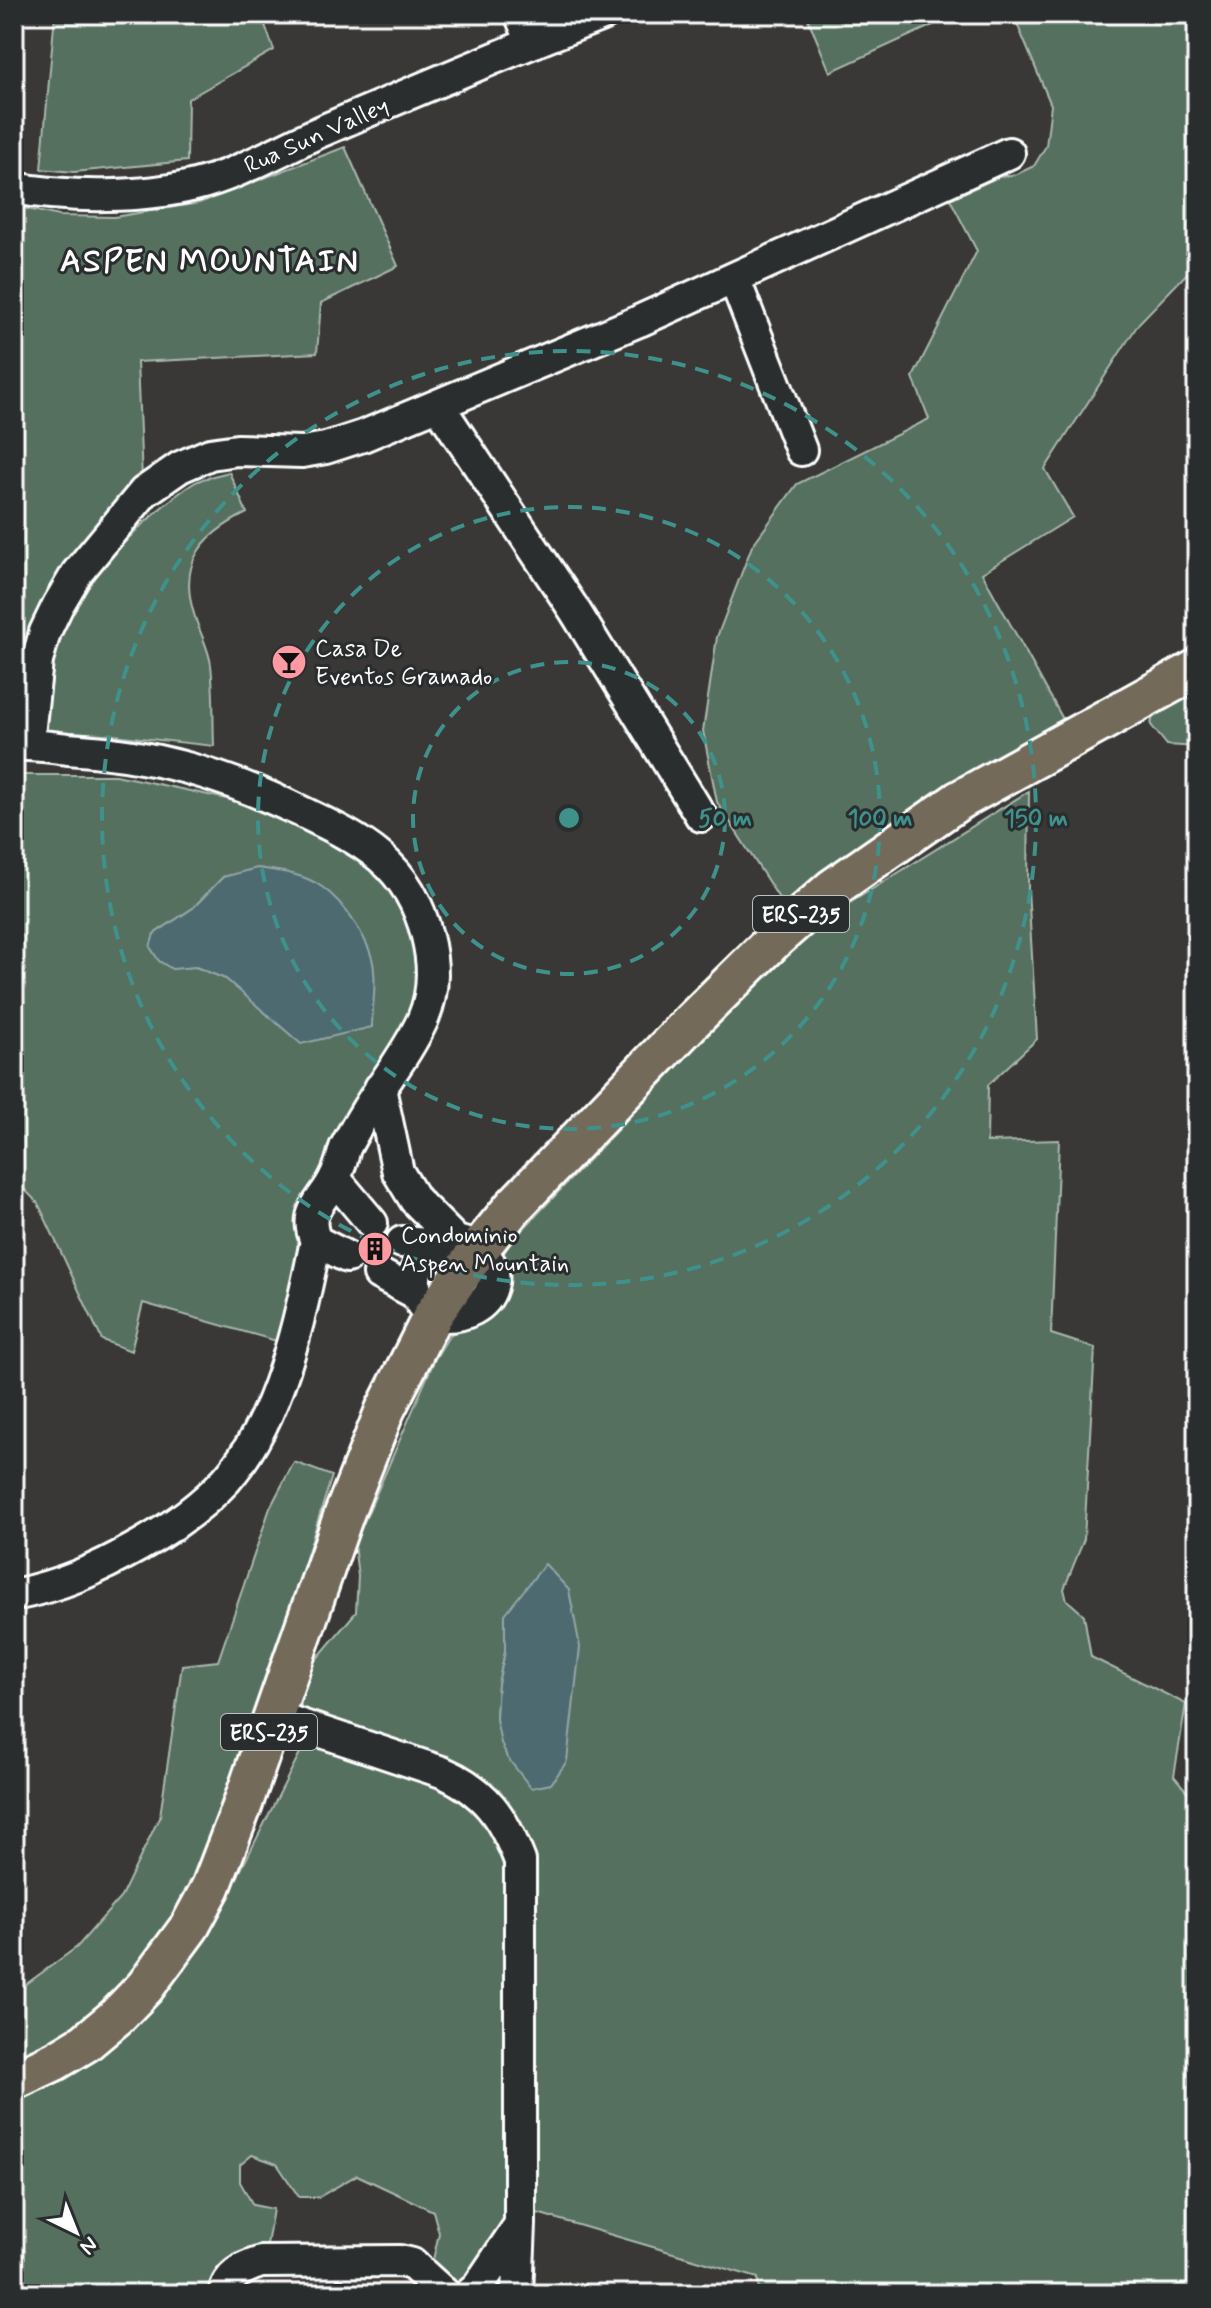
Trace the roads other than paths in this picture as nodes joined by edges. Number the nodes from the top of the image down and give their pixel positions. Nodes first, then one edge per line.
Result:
1 (520, 14) edge
2 (605, 14) edge
3 (532, 42) junction
4 (1009, 153) dead end
5 (14, 188) edge
6 (734, 278) junction
7 (439, 406) junction
8 (801, 450) dead end
9 (1197, 669) edge
10 (21, 745) edge
11 (701, 816) dead end
12 (380, 1088) junction
13 (335, 1179) junction
14 (372, 1223) dead end
15 (316, 1241) junction
16 (402, 1242) dead end
17 (457, 1245) junction
18 (347, 1257) dead end
19 (379, 1274) dead end
20 (424, 1304) junction
21 (14, 1595) edge
22 (274, 1716) junction
23 (14, 2080) edge
24 (520, 2224) junction
25 (419, 2284) edge
26 (224, 2294) edge
27 (445, 2294) edge
28 (470, 2294) edge
29 (517, 2294) edge

1 - 3 street
2 - 3 street, Rua Sun Valley
3 - 5 street, Rua Sun Valley
4 - 6 street
6 - 7 street
6 - 8 street
7 - 10 street
7 - 11 street
9 - 17 main road, ERS-235
10 - 12 street
12 - 13 street
12 - 17 street
13 - 14 street
13 - 15 street
15 - 18 street
15 - 21 street
16 - 17 street
17 - 20 main road, ERS-235
19 - 20 street
20 - 22 main road, ERS-235
22 - 23 main road, ERS-235
22 - 24 street
24 - 28 street
24 - 29 street
25 - 26 street
25 - 27 street

